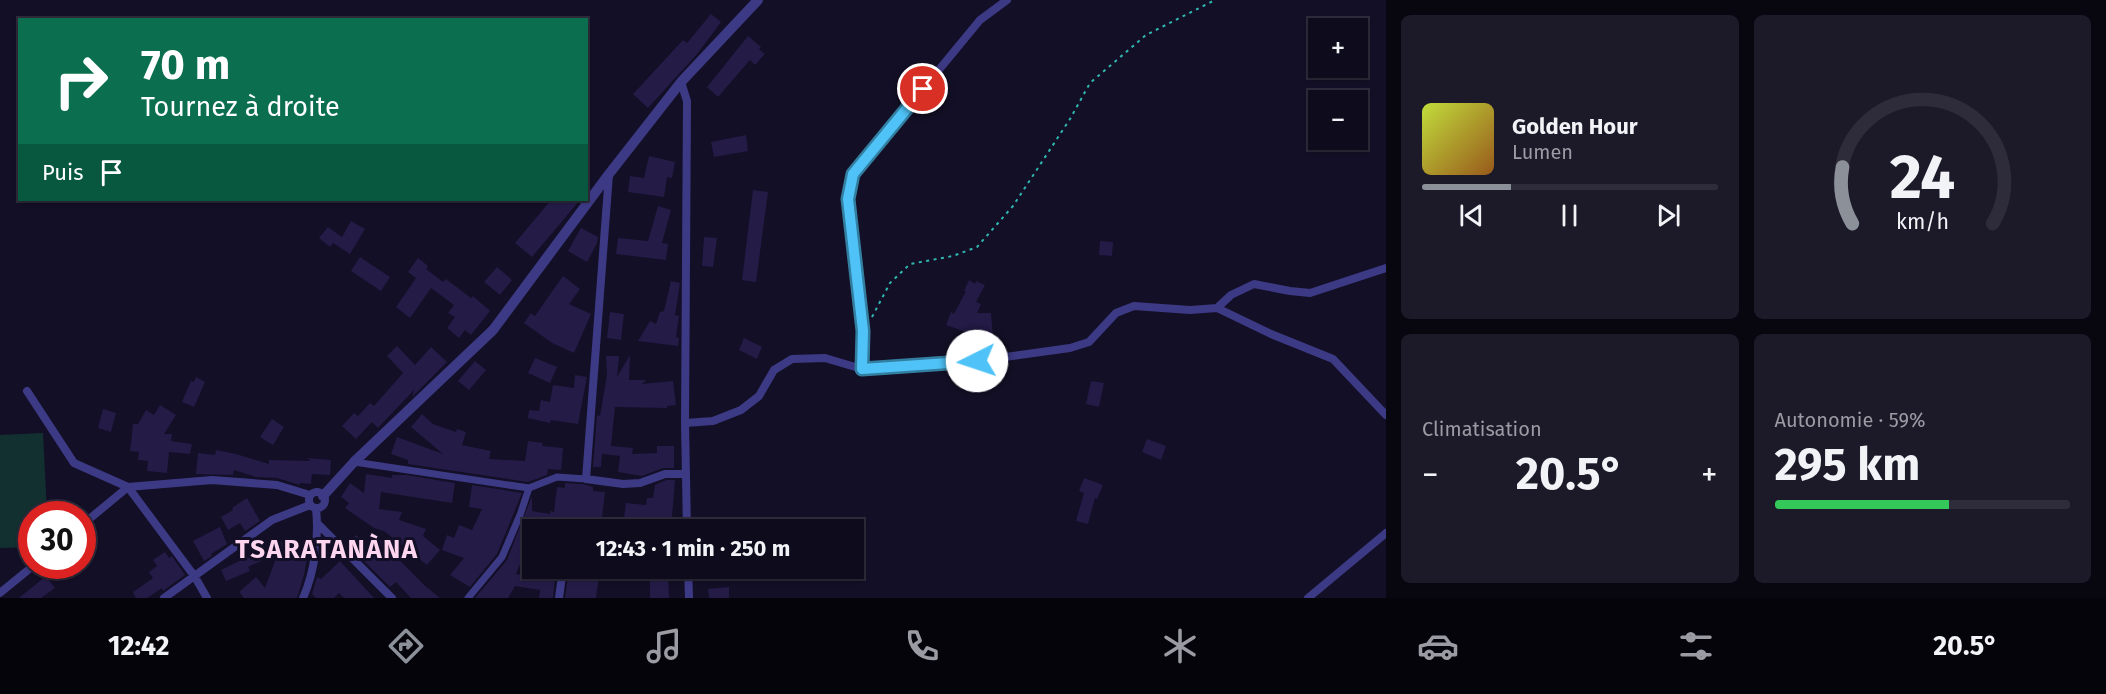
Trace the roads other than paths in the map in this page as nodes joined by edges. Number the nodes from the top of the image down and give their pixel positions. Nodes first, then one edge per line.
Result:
1 (758, 0) edge
2 (1006, 0) edge
3 (681, 82) junction
4 (609, 174) junction
5 (1386, 268) edge
6 (1217, 308) junction
7 (862, 369) junction
8 (27, 391) dead end
9 (1386, 415) edge
10 (685, 423) junction
11 (354, 462) junction
12 (686, 474) junction
13 (586, 479) junction
14 (128, 487) junction
15 (529, 488) junction
16 (310, 495) junction
17 (323, 496) junction
18 (313, 507) junction
19 (96, 513) edge
20 (687, 519) edge
21 (318, 524) junction
22 (1386, 533) edge
23 (195, 577) junction
24 (18, 578) edge
25 (562, 579) edge
26 (688, 579) edge
27 (0, 593) edge
28 (164, 598) edge
29 (207, 598) edge
30 (303, 598) edge
31 (392, 598) edge
32 (468, 598) edge
33 (559, 598) edge
34 (689, 598) edge
35 (1308, 598) edge

1 - 3 street
2 - 7 street
3 - 4 street
3 - 10 street
4 - 11 street
4 - 13 street
5 - 6 street
6 - 7 street
6 - 9 street
7 - 10 street
8 - 14 street
10 - 12 street
11 - 15 street
11 - 17 street
12 - 13 street
12 - 20 street
13 - 15 street
14 - 16 street
14 - 19 street
14 - 23 street
15 - 32 street
16 - 17 street
16 - 18 street
17 - 18 street
18 - 21 street
18 - 23 street
21 - 30 street
21 - 31 street
22 - 35 street
23 - 28 street
23 - 29 street
24 - 27 street
25 - 33 street
26 - 34 street

